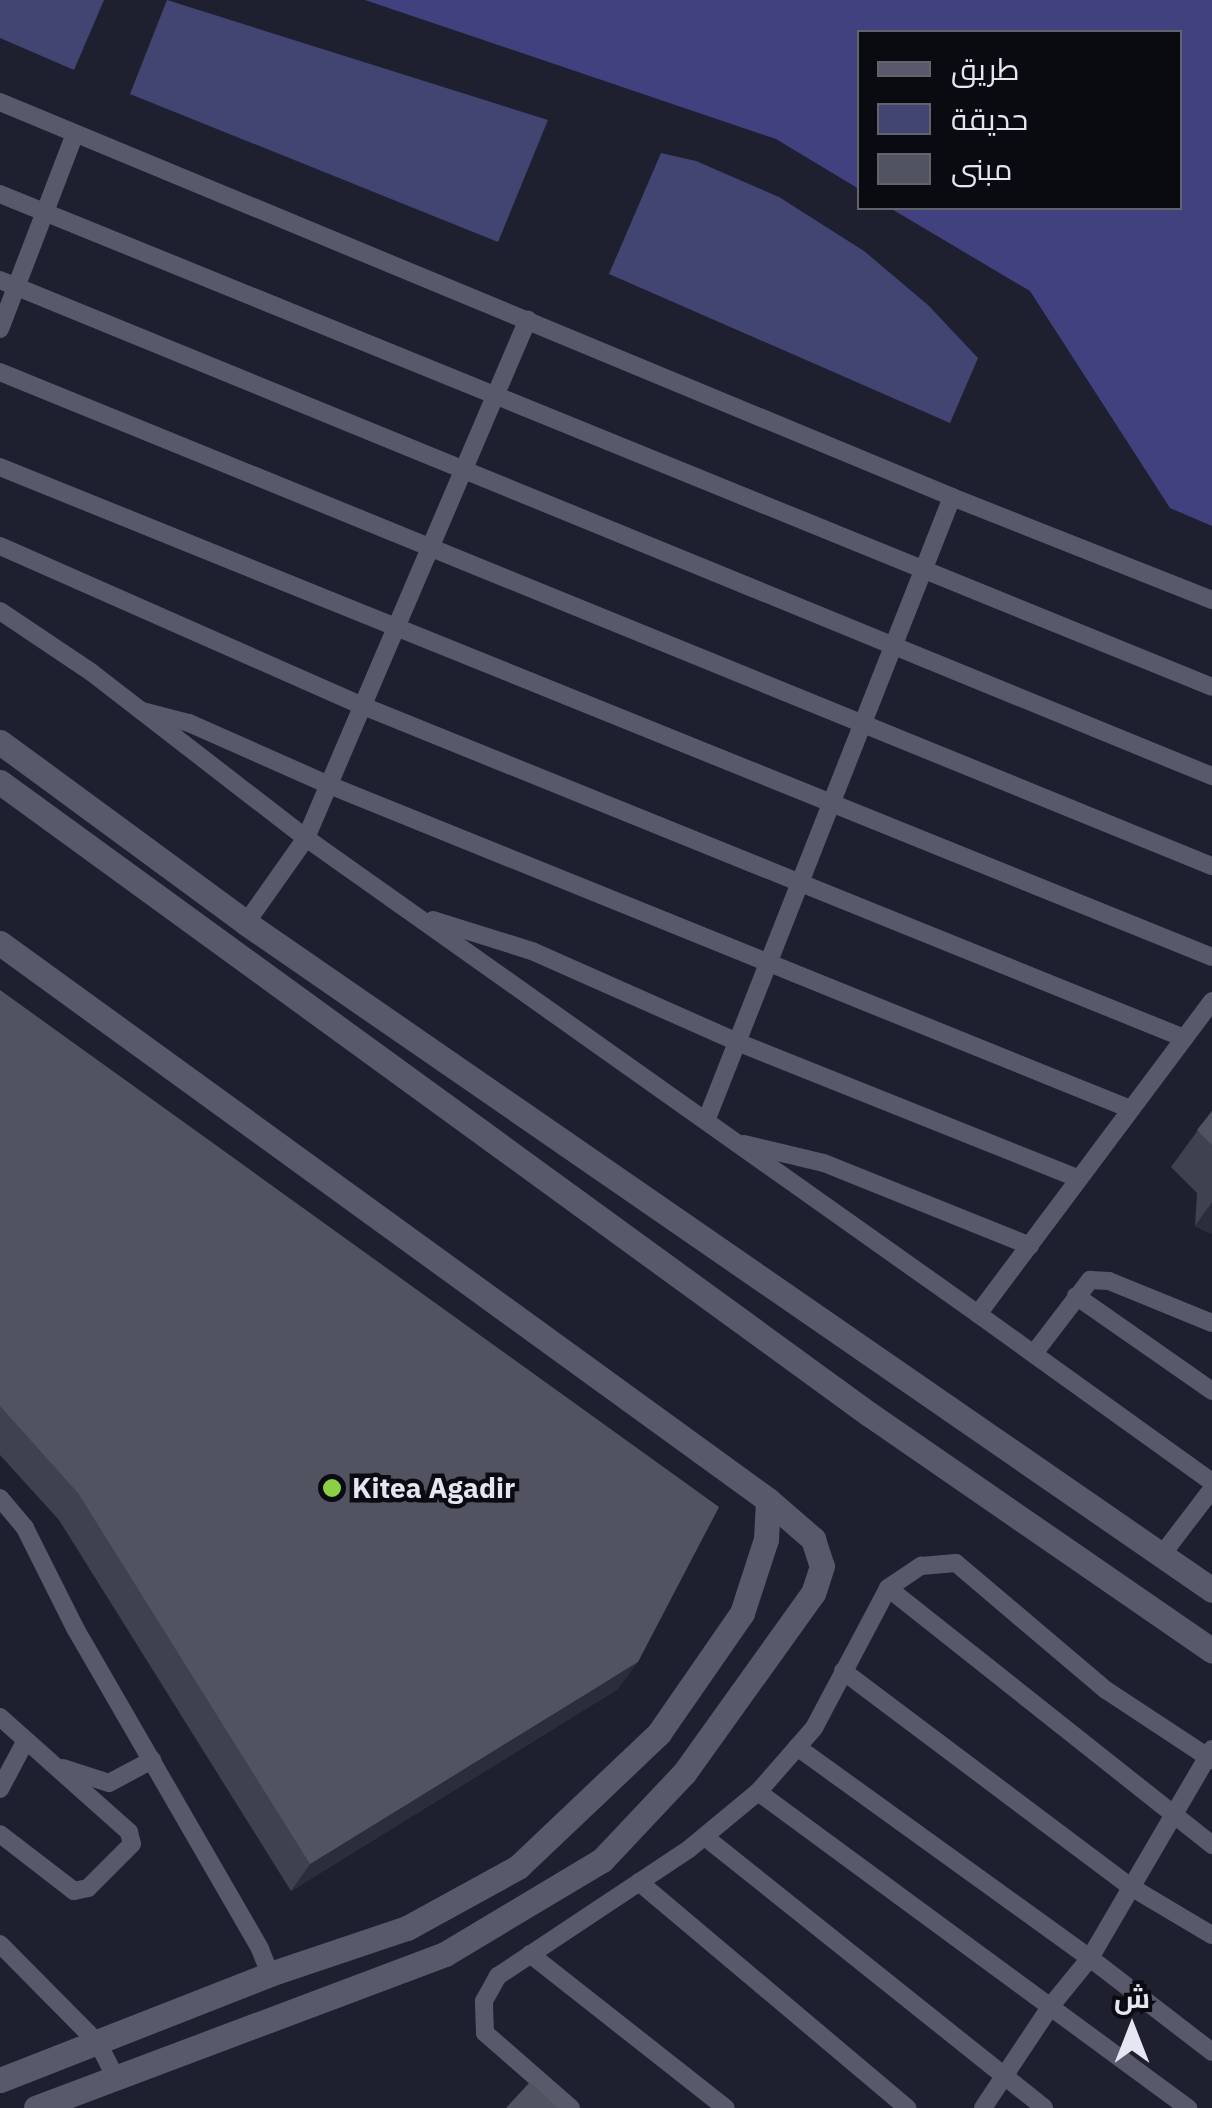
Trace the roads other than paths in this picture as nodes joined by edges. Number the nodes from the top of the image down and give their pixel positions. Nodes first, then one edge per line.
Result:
1 (0, 102) edge
2 (75, 134) junction
3 (0, 194) edge
4 (45, 212) junction
5 (8, 283) edge
6 (528, 319) junction
7 (0, 329) edge
8 (0, 372) edge
9 (496, 395) junction
10 (0, 467) edge
11 (463, 470) junction
12 (952, 497) junction
13 (0, 546) edge
14 (430, 548) junction
15 (923, 570) junction
16 (1212, 600) edge
17 (0, 610) edge
18 (396, 627) junction
19 (892, 648) junction
20 (1212, 687) edge
21 (363, 706) junction
22 (142, 711) junction
23 (862, 724) junction
24 (0, 742) edge
25 (1212, 776) edge
26 (0, 782) edge
27 (329, 785) junction
28 (831, 803) junction
29 (306, 838) junction
30 (1212, 866) edge
31 (800, 884) junction
32 (413, 914) junction
33 (246, 923) junction
34 (0, 943) edge
35 (1212, 957) edge
36 (770, 960) junction
37 (1212, 1001) edge
38 (1184, 1038) junction
39 (737, 1042) junction
40 (1130, 1109) junction
41 (706, 1121) junction
42 (734, 1141) junction
43 (1079, 1179) junction
44 (1030, 1246) junction
45 (1076, 1296) junction
46 (978, 1314) junction
47 (1212, 1323) edge
48 (1035, 1352) junction
49 (1212, 1391) edge
50 (1212, 1485) edge
51 (0, 1498) edge
52 (768, 1500) junction
53 (1161, 1556) junction
54 (888, 1588) junction
55 (1212, 1590) edge
56 (1212, 1650) edge
57 (843, 1671) junction
58 (0, 1718) edge
59 (25, 1742) junction
60 (797, 1748) junction
61 (1210, 1755) edge
62 (152, 1760) junction
63 (58, 1766) junction
64 (0, 1789) edge
65 (758, 1792) junction
66 (1171, 1816) junction
67 (0, 1834) edge
68 (705, 1837) junction
69 (1212, 1845) edge
70 (639, 1882) junction
71 (1131, 1887) junction
72 (1212, 1935) edge
73 (0, 1944) edge
74 (530, 1954) junction
75 (1090, 1958) junction
76 (270, 1974) junction
77 (1050, 2008) junction
78 (98, 2043) junction
79 (1212, 2052) edge
80 (116, 2077) junction
81 (1003, 2077) junction
82 (0, 2080) edge
83 (36, 2108) edge
84 (571, 2108) edge
85 (726, 2108) edge
86 (906, 2108) edge
87 (983, 2108) edge
88 (1044, 2108) edge
89 (1188, 2108) edge

1 - 2 lane
2 - 4 lane
2 - 6 lane
3 - 4 lane
4 - 5 lane
4 - 9 lane
5 - 7 lane
5 - 11 lane
6 - 9 lane
6 - 12 lane
8 - 14 lane
9 - 11 lane
9 - 15 lane
10 - 18 lane
11 - 14 lane
11 - 19 lane
12 - 15 lane
12 - 16 lane
13 - 21 lane
14 - 18 lane
14 - 23 lane
15 - 19 lane
15 - 20 lane
17 - 22 lane
18 - 21 lane
18 - 28 lane
19 - 23 lane
19 - 25 lane
21 - 27 lane
21 - 31 lane
22 - 27 lane
22 - 29 lane
23 - 28 lane
23 - 30 lane
24 - 33 street
26 - 56 street
27 - 29 lane
27 - 36 lane
28 - 31 lane
28 - 35 lane
29 - 32 lane
29 - 33 lane
31 - 36 lane
31 - 38 lane
32 - 39 lane
32 - 41 lane
33 - 53 street
34 - 52 street
36 - 39 lane
36 - 40 lane
37 - 38 lane
38 - 40 lane
39 - 41 lane
39 - 43 lane
40 - 43 lane
41 - 42 lane
42 - 44 lane
42 - 46 lane
43 - 44 lane
44 - 46 lane
45 - 47 lane
45 - 48 lane
45 - 49 lane
46 - 48 lane
48 - 50 lane
50 - 53 lane
51 - 62 lane
52 - 76 street
52 - 80 street
53 - 55 street
54 - 57 lane
54 - 61 lane
54 - 66 lane
57 - 60 lane
57 - 71 lane
58 - 59 lane
59 - 63 lane
59 - 64 lane
60 - 65 lane
60 - 75 lane
61 - 66 lane
62 - 63 lane
62 - 76 lane
63 - 67 lane
65 - 68 lane
65 - 77 lane
66 - 69 lane
66 - 71 lane
68 - 70 lane
68 - 81 lane
70 - 74 lane
70 - 86 lane
71 - 72 lane
71 - 75 lane
73 - 78 lane
74 - 84 lane
74 - 85 lane
75 - 77 lane
75 - 79 lane
76 - 78 street
77 - 81 lane
77 - 89 lane
78 - 80 lane
78 - 82 street
80 - 83 street
81 - 87 lane
81 - 88 lane

